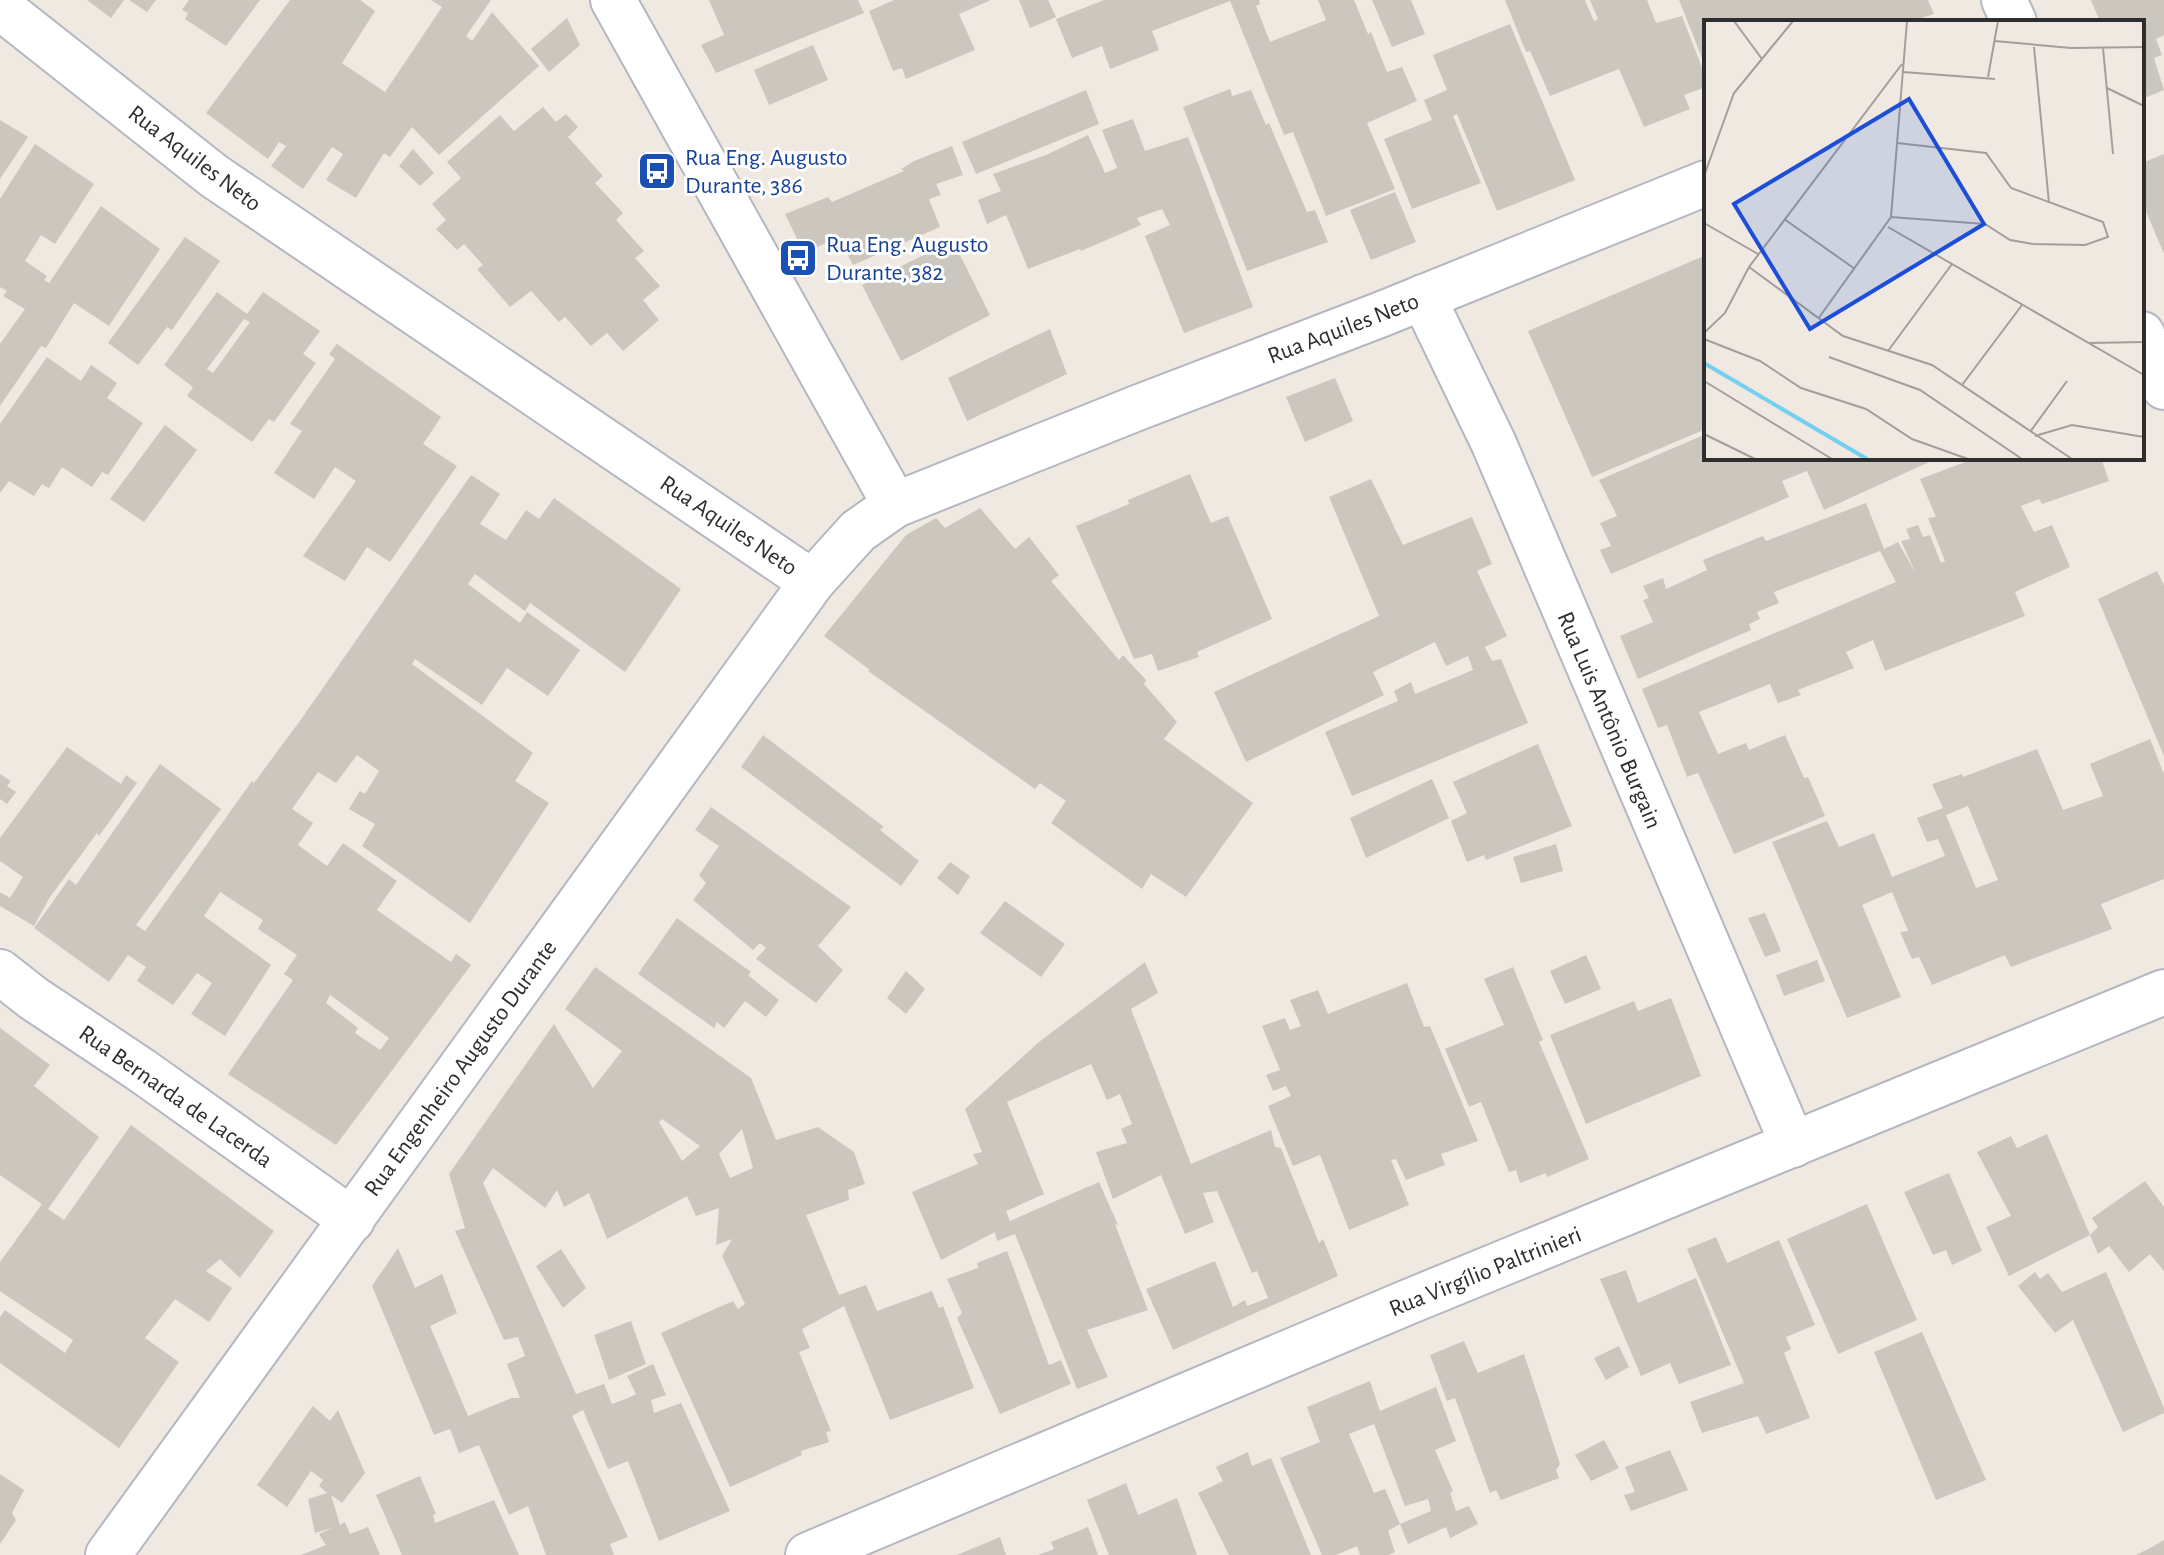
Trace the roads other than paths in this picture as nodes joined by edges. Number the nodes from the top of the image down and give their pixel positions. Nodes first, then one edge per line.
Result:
1 (613, 0) edge
2 (2004, 0) edge
3 (0, 7) edge
4 (2013, 20) edge
5 (1704, 184) edge
6 (1423, 297) junction
7 (2144, 339) edge
8 (2164, 387) edge
9 (895, 505) junction
10 (812, 582) junction
11 (0, 972) edge
12 (2164, 992) edge
13 (1793, 1145) junction
14 (352, 1220) junction
15 (108, 1555) edge
16 (808, 1555) edge

1 - 9 street
2 - 4 street
3 - 10 street, Rua Aquiles Neto
5 - 6 street, Rua Aquiles Neto
6 - 9 street, Rua Aquiles Neto
6 - 13 street, Rua Luis Antônio Burgain
7 - 8 street
9 - 10 street, Rua Aquiles Neto
10 - 14 street, Rua Engenheiro Augusto Durante
11 - 14 street, Rua Bernarda de Lacerda
12 - 13 street, Rua Virgílio Paltrinieri
13 - 16 street, Rua Virgílio Paltrinieri
14 - 15 street, Rua Engenheiro Augusto Durante

